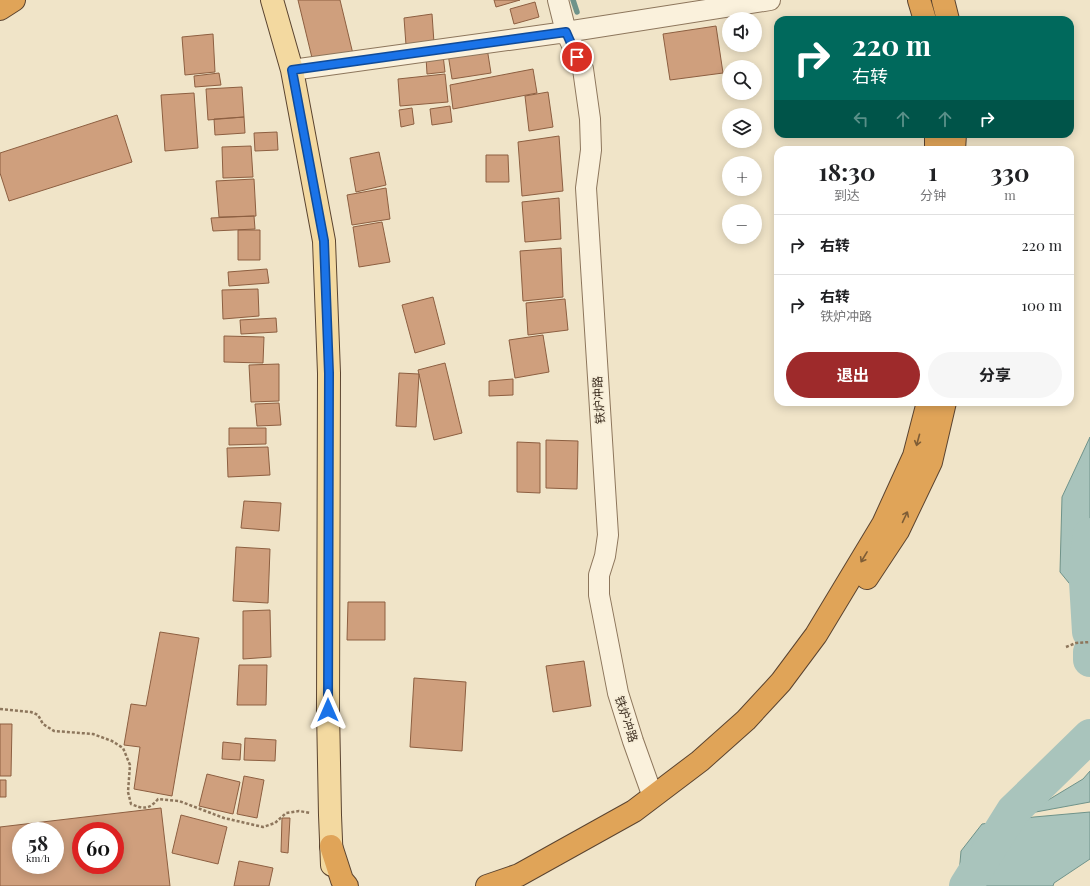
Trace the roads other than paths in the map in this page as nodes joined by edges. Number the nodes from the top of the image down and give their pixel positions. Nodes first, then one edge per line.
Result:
1 (6, 0) edge
2 (14, 0) edge
3 (272, 0) edge
4 (558, 0) edge
5 (770, 0) edge
6 (919, 0) edge
7 (924, 0) edge
8 (943, 0) edge
9 (947, 0) edge
10 (0, 5) edge
11 (0, 9) edge
12 (924, 16) edge
13 (928, 16) edge
14 (948, 16) edge
15 (949, 16) edge
16 (566, 32) junction
17 (292, 70) junction
18 (927, 406) edge
19 (944, 406) edge
20 (653, 797) junction
21 (332, 846) junction
22 (333, 886) edge
23 (347, 886) edge
24 (487, 886) edge
25 (521, 886) edge

1 - 10 highway
2 - 11 highway
3 - 17 main road
4 - 16 street, 铁炉冲路
5 - 16 street
6 - 12 highway
7 - 13 highway
8 - 14 highway
9 - 15 highway
16 - 17 street
16 - 20 street, 铁炉冲路
17 - 21 main road
18 -> 20 highway
25 -> 19 highway
20 - 24 highway
21 - 22 main road
21 - 23 highway

